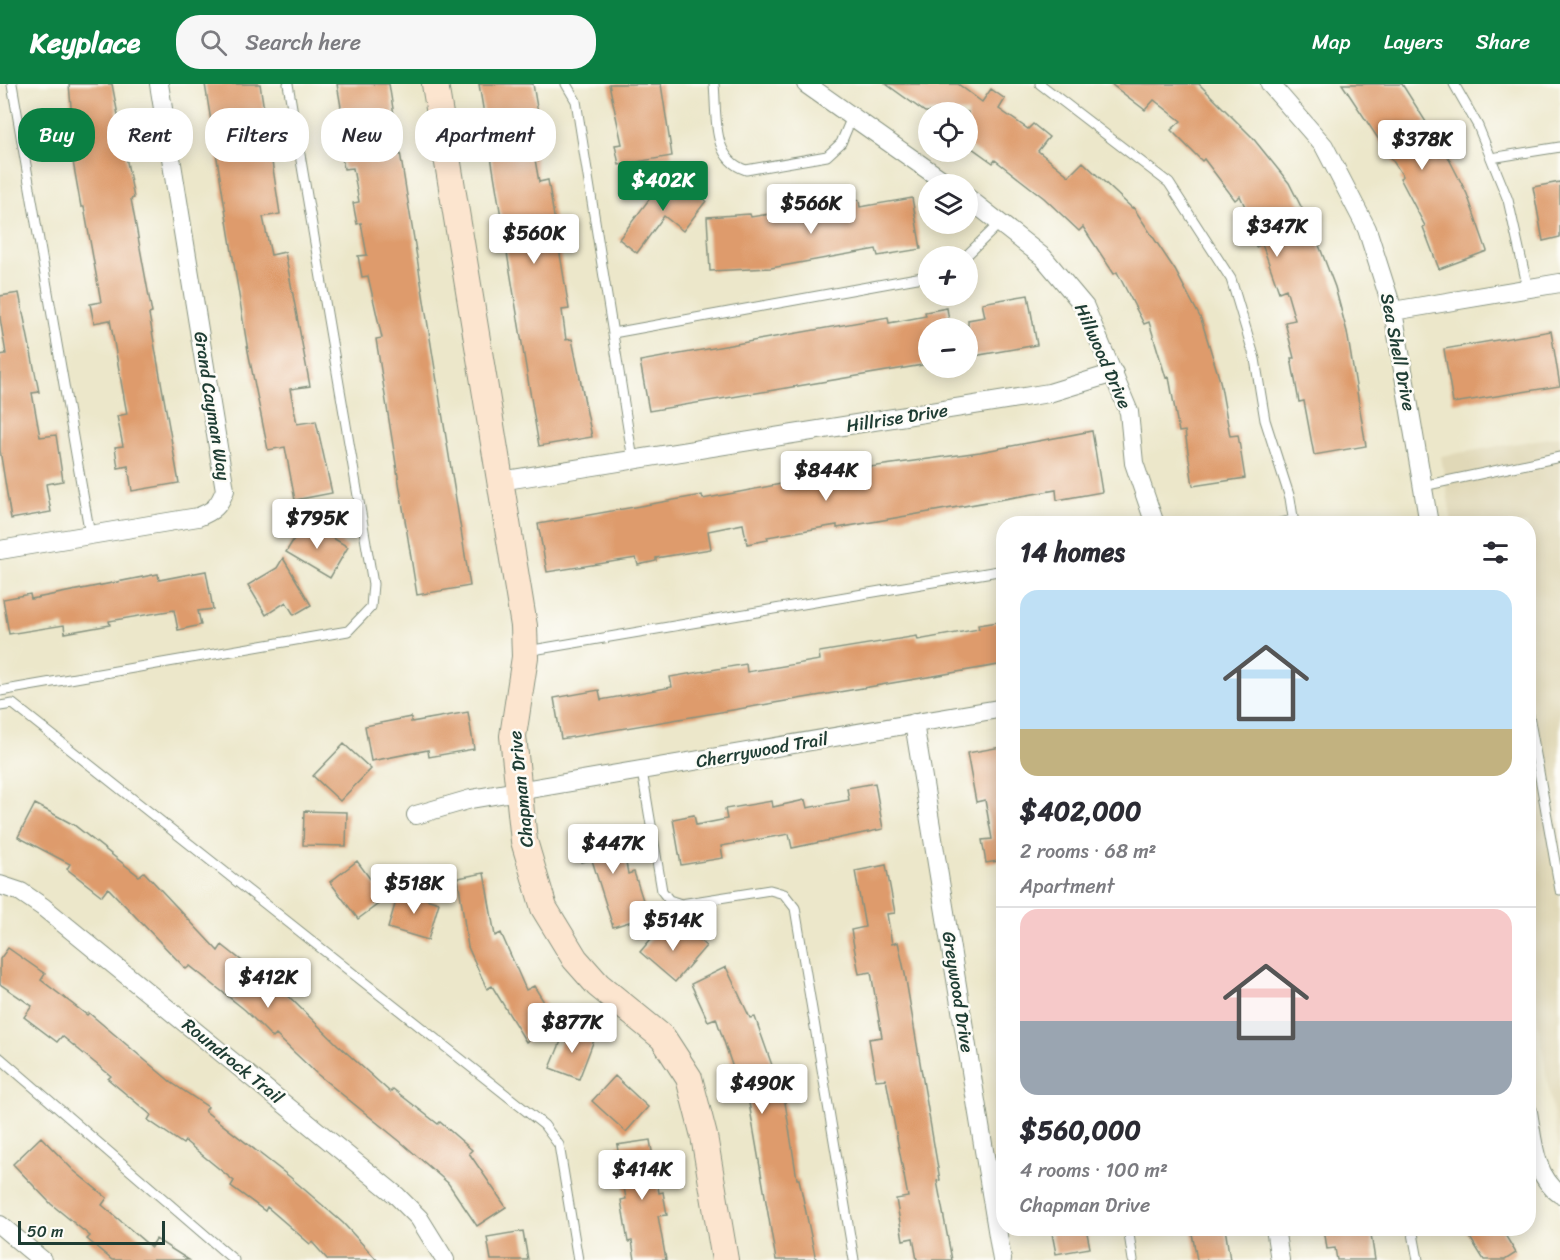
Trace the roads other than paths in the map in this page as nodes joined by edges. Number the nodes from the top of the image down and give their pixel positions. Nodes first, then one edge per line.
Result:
1 (12, 84) edge
2 (159, 84) edge
3 (288, 84) edge
4 (435, 84) edge
5 (566, 84) edge
6 (714, 84) edge
7 (806, 84) edge
8 (1040, 84) edge
9 (1270, 84) edge
10 (1454, 84) edge
11 (852, 117) junction
12 (1560, 147) edge
13 (1491, 158) junction
14 (934, 174) edge
15 (978, 206) edge
16 (1000, 223) junction
17 (976, 246) edge
18 (918, 278) edge
19 (1560, 283) edge
20 (1528, 288) junction
21 (1393, 311) junction
22 (612, 333) junction
23 (1114, 373) junction
24 (1560, 457) edge
25 (633, 460) junction
26 (500, 481) junction
27 (1423, 486) junction
28 (1152, 516) edge
29 (1292, 516) edge
30 (1428, 516) edge
31 (90, 535) junction
32 (0, 550) edge
33 (996, 571) edge
34 (525, 651) junction
35 (0, 691) edge
36 (0, 706) edge
37 (996, 709) edge
38 (914, 723) junction
39 (1536, 755) edge
40 (642, 771) junction
41 (520, 792) junction
42 (416, 815) dead end
43 (0, 885) edge
44 (1560, 890) edge
45 (0, 1058) edge
46 (1536, 1158) edge
47 (1560, 1194) edge
48 (996, 1223) edge
49 (0, 1225) edge
50 (998, 1236) edge
51 (1129, 1236) edge
52 (1276, 1236) edge
53 (1414, 1236) edge
54 (42, 1260) edge
55 (234, 1260) edge
56 (445, 1260) edge
57 (578, 1260) edge
58 (725, 1260) edge
59 (854, 1260) edge
60 (1002, 1260) edge
61 (1133, 1260) edge
62 (1280, 1260) edge
63 (1418, 1260) edge

1 - 31 lane
2 - 31 street, Grand Cayman Way
3 - 35 lane
4 - 26 street, Chapman Drive
5 - 22 lane
6 - 11 lane
7 - 11 street
8 - 29 lane
9 - 21 street, Sea Shell Drive
10 - 13 lane
11 - 14 street
12 - 13 lane
13 - 20 lane
15 - 16 street, Hillwood Drive
16 - 17 lane
16 - 23 street, Hillwood Drive
18 - 22 lane
19 - 20 street
20 - 21 street
21 - 27 street, Sea Shell Drive
22 - 25 lane
23 - 25 street, Hillrise Drive
23 - 28 street, Hillwood Drive
24 - 27 lane
25 - 26 street, Hillrise Drive
26 - 34 street, Chapman Drive
27 - 30 street, Sea Shell Drive
31 - 32 street, Grand Cayman Way
33 - 34 lane
34 - 41 street, Chapman Drive
36 - 57 lane
37 - 38 street, Cherrywood Trail
38 - 40 street, Cherrywood Trail
38 - 48 street, Greywood Drive
39 - 44 lane
40 - 41 street, Cherrywood Trail
40 - 59 lane
41 - 42 street, Cherrywood Trail
41 - 58 street, Chapman Drive
43 - 56 street, Roundrock Trail
45 - 55 lane
46 - 47 street
49 - 54 street
50 - 60 street, Greywood Drive
51 - 61 lane
52 - 62 street
53 - 63 lane

